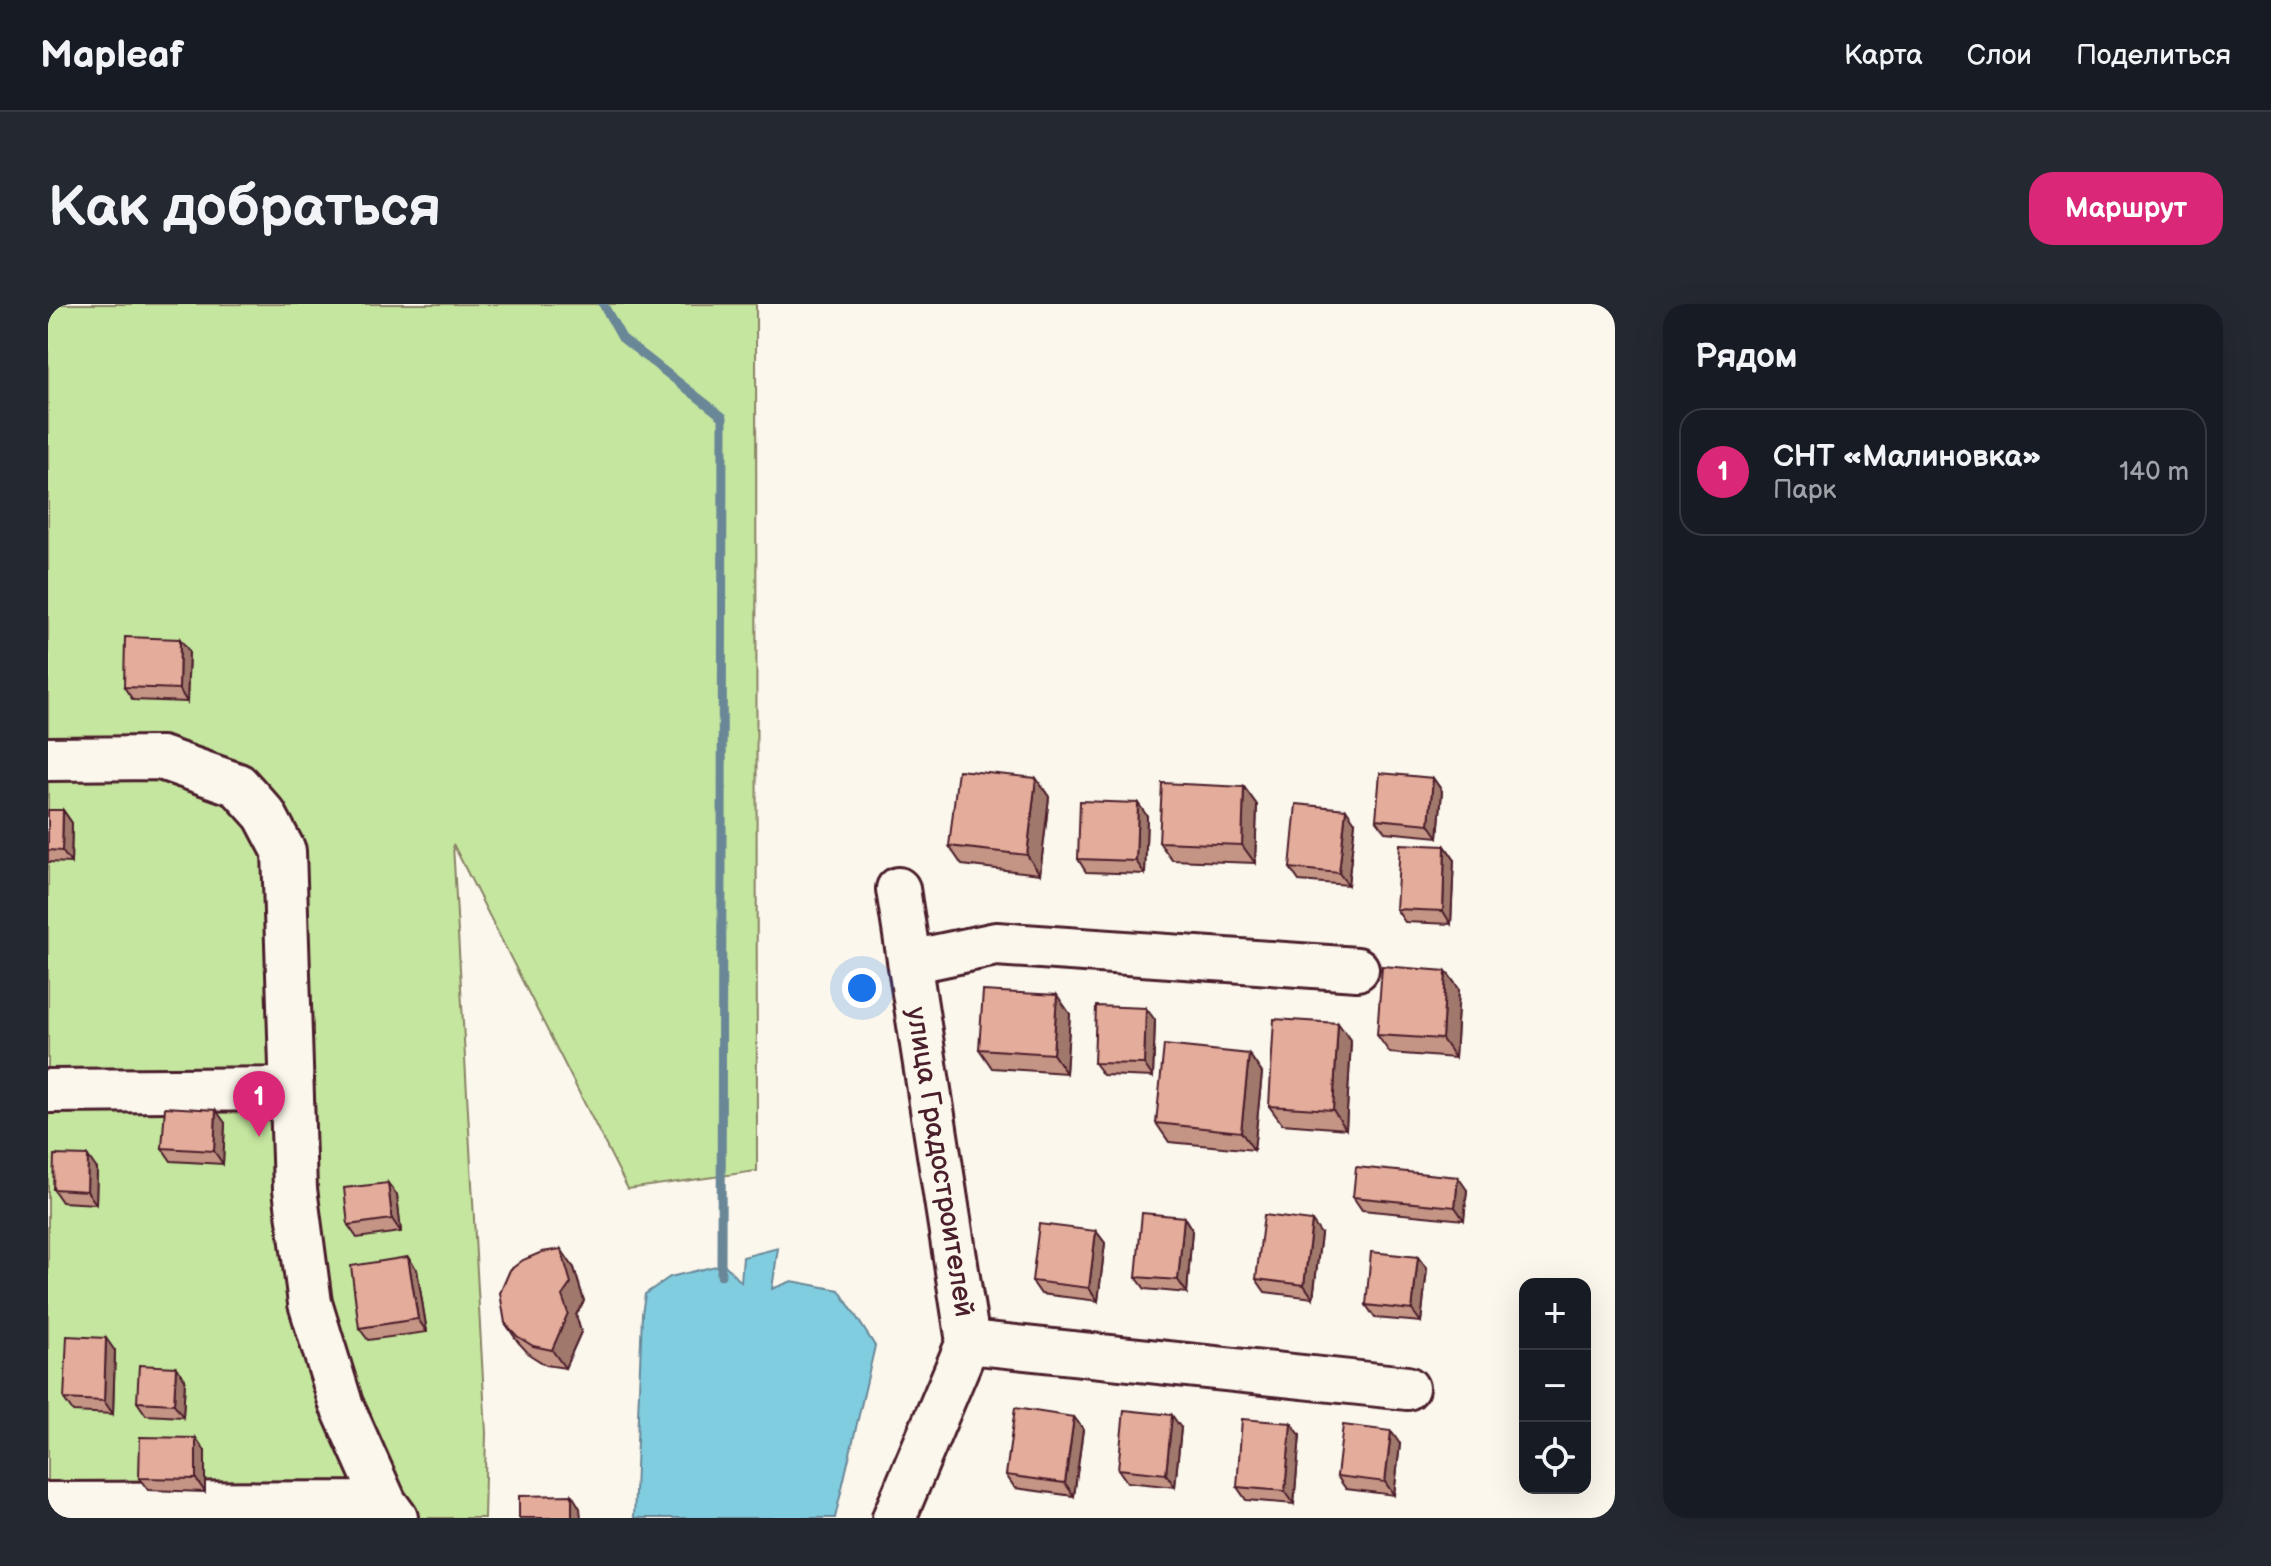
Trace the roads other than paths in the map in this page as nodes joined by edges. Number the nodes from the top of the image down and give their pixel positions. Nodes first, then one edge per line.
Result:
1 (48, 759) edge
2 (898, 889) dead end
3 (910, 962) junction
4 (1357, 969) dead end
5 (291, 1089) junction
6 (48, 1091) edge
7 (968, 1342) junction
8 (1407, 1388) dead end
9 (48, 1504) edge
10 (390, 1511) edge
11 (894, 1518) edge

1 - 5 street
2 - 3 street, улица Градостроителей
3 - 4 street
3 - 7 street, улица Градостроителей
5 - 6 street
5 - 10 street
7 - 8 street
7 - 11 street, улица Градостроителей
9 - 10 street

